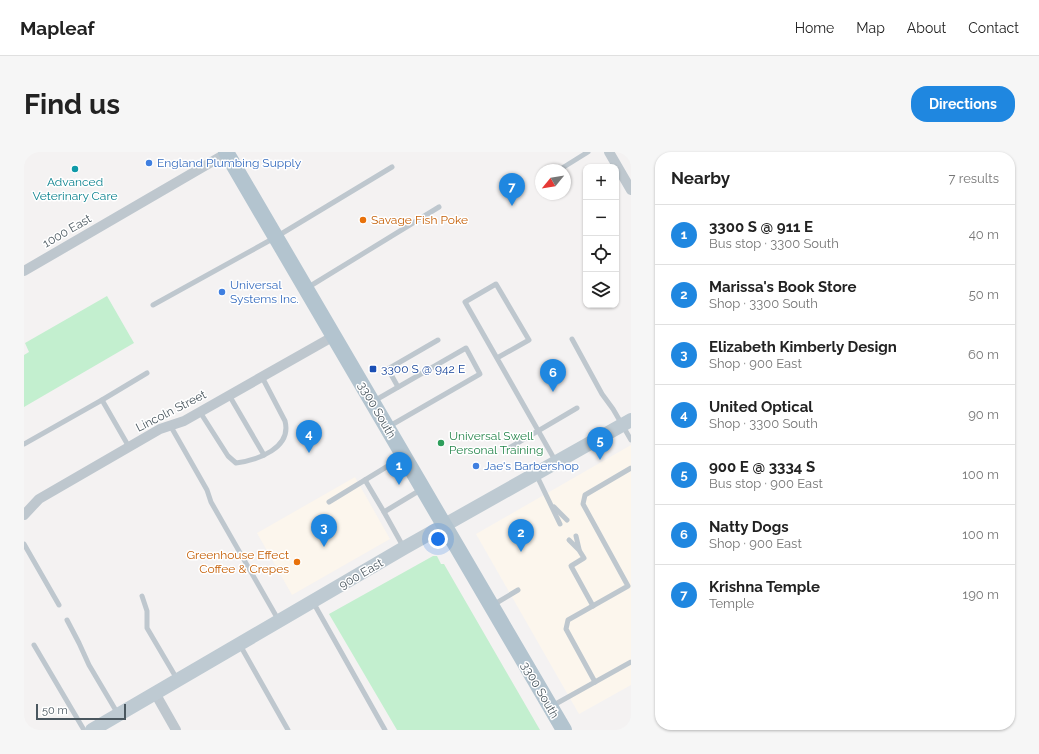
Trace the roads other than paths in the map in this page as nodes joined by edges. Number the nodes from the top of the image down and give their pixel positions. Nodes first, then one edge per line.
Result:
1 (588, 152) edge
2 (609, 152) edge
3 (227, 153) edge
4 (569, 164) edge
5 (392, 167) dead end
6 (631, 190) edge
7 (438, 207) dead end
8 (276, 237) junction
9 (24, 271) edge
10 (306, 289) junction
11 (154, 305) dead end
12 (334, 336) junction
13 (572, 339) dead end
14 (438, 340) dead end
15 (497, 358) junction
16 (147, 373) dead end
17 (262, 377) junction
18 (398, 387) junction
19 (229, 395) junction
20 (102, 400) junction
21 (372, 402) junction
22 (577, 408) dead end
23 (200, 412) junction
24 (627, 423) edge
25 (170, 425) junction
26 (387, 427) junction
27 (538, 431) junction
28 (631, 440) edge
29 (24, 444) edge
30 (130, 447) junction
31 (504, 451) dead end
32 (264, 455) junction
33 (404, 456) junction
34 (556, 462) junction
35 (631, 468) edge
36 (536, 474) junction
37 (365, 480) junction
38 (423, 489) junction
39 (329, 502) dead end
40 (551, 503) junction
41 (384, 512) junction
42 (24, 515) edge
43 (567, 520) dead end
44 (560, 524) dead end
45 (444, 526) junction
46 (576, 536) dead end
47 (569, 540) dead end
48 (24, 544) edge
49 (404, 548) junction
50 (579, 550) junction
51 (518, 590) dead end
52 (142, 596) dead end
53 (312, 602) junction
54 (59, 605) dead end
55 (491, 606) junction
56 (593, 606) junction
57 (68, 620) dead end
58 (279, 622) junction
59 (240, 644) junction
60 (34, 645) dead end
61 (631, 662) edge
62 (178, 680) junction
63 (595, 682) junction
64 (155, 693) junction
65 (550, 707) junction
66 (118, 715) junction
67 (84, 730) edge
68 (92, 730) edge
69 (176, 730) edge
70 (288, 730) edge
71 (384, 730) edge
72 (564, 730) edge

1 - 4 lane
2 - 6 street
3 - 8 main road, 3300 South
3 - 9 street, 1000 East
5 - 8 lane
7 - 10 lane
8 - 10 main road, 3300 South
8 - 11 lane
10 - 12 main road, 3300 South
12 - 17 street, Lincoln Street
12 - 21 main road, 3300 South
13 - 24 lane
14 - 18 lane
15 - 15 lane
15 - 27 lane
16 - 20 lane
17 - 19 street, Lincoln Street
17 - 32 lane
18 - 21 lane
18 - 26 lane
19 - 23 street, Lincoln Street
19 - 32 lane
20 - 29 lane
20 - 30 lane
21 - 26 main road, 3300 South
22 - 27 lane
23 - 25 street, Lincoln Street
23 - 32 lane
24 - 28 lane
24 - 34 street, 900 East
25 - 30 street, Lincoln Street
25 - 58 lane
26 - 33 main road, 3300 South
27 - 31 lane
27 - 34 lane
30 - 42 street, Lincoln Street
33 - 37 lane
33 - 38 main road, 3300 South
34 - 36 street, 900 East
35 - 56 lane
36 - 40 lane
36 - 45 street, 900 East
37 - 39 lane
37 - 41 lane
38 - 41 lane
38 - 45 main road, 3300 South
40 - 43 lane
40 - 44 lane
41 - 49 lane
45 - 49 street, 900 East
45 - 55 main road, 3300 South
46 - 50 lane
47 - 50 lane
48 - 54 lane
49 - 53 street, 900 East
50 - 56 lane
51 - 55 lane
52 - 62 lane
53 - 58 street, 900 East
53 - 71 lane
55 - 65 main road, 3300 South
56 - 63 lane
57 - 66 lane
58 - 59 street, 900 East
59 - 62 street, 900 East
59 - 70 lane
60 - 67 lane
61 - 63 lane
62 - 64 street, 900 East
63 - 65 lane
64 - 66 street, 900 East
64 - 69 street
65 - 72 main road, 3300 South
66 - 68 street, 900 East

